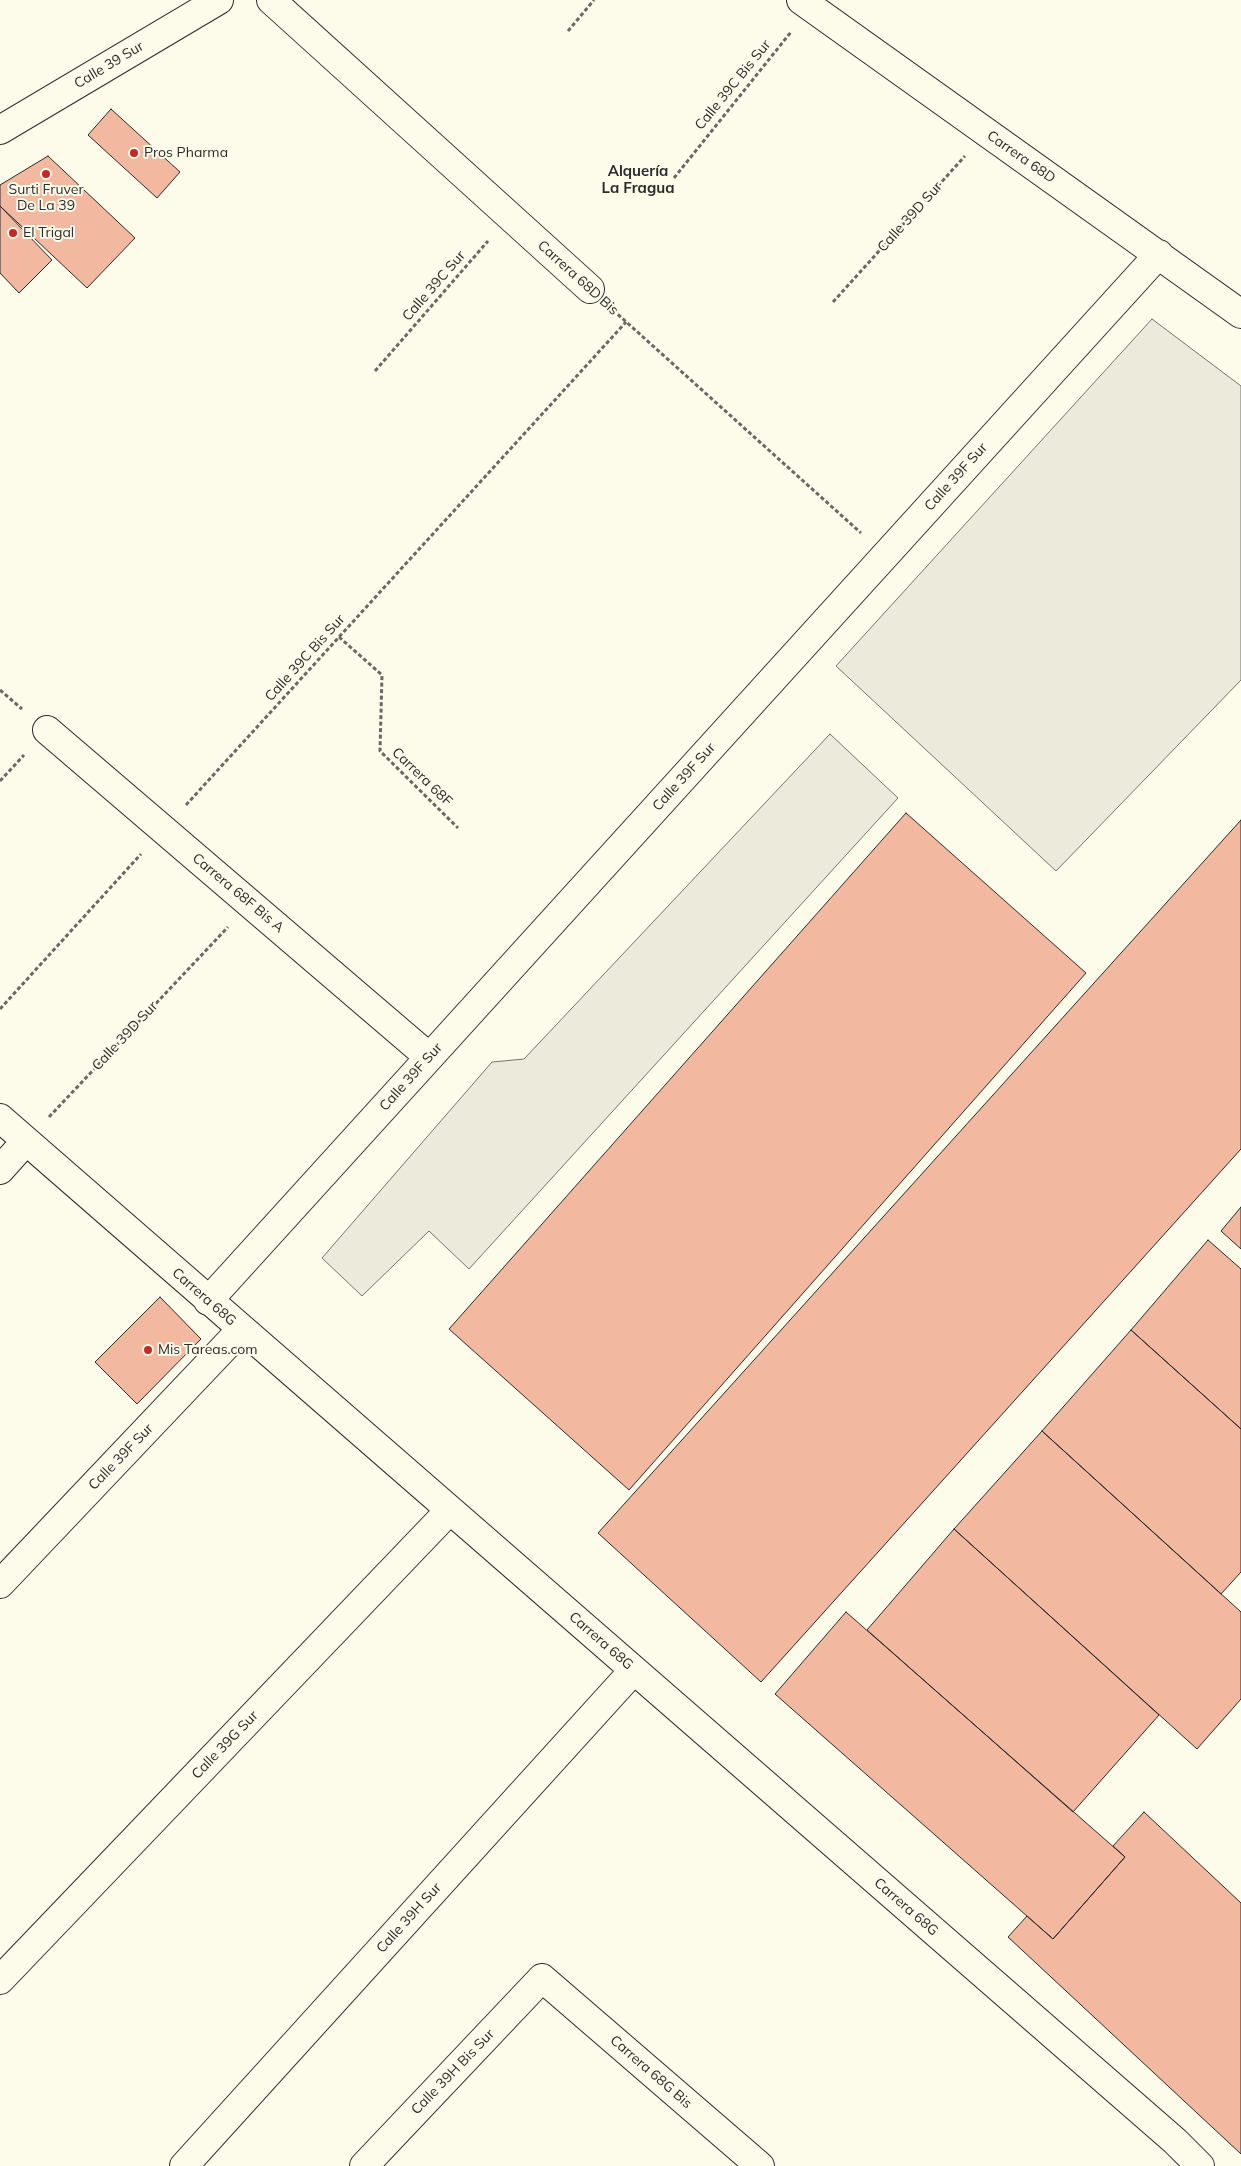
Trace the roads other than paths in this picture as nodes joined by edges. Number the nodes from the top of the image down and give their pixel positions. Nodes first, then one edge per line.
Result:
1 (219, 0) edge
2 (271, 0) edge
3 (806, 3) edge
4 (0, 130) edge
5 (1159, 254) junction
6 (590, 289) road end
7 (1241, 314) edge
8 (47, 730) dead end
9 (430, 1057) junction
10 (0, 1118) edge
11 (26, 1142) junction
12 (0, 1170) edge
13 (208, 1301) junction
14 (242, 1329) junction
15 (450, 1510) junction
16 (0, 1584) edge
17 (634, 1670) junction
18 (542, 1978) joint
19 (0, 1980) edge
20 (184, 2166) edge
21 (364, 2166) edge
22 (760, 2166) edge
23 (1200, 2166) edge

1 - 4 street, Calle 39 Sur
2 - 6 street, Carrera 68D Bis
3 - 5 street, Carrera 68D
5 - 7 street, Carrera 68D
5 - 9 street, Calle 39F Sur
8 - 9 street, Carrera 68F Bis A
9 - 13 street, Calle 39F Sur
10 - 11 street, Carrera 68G
11 - 12 street
11 - 13 street, Carrera 68G
13 - 14 street, Carrera 68G
14 - 15 street, Carrera 68G
14 - 16 street, Calle 39F Sur
15 - 17 street, Carrera 68G
15 - 19 street, Calle 39G Sur
17 - 20 street, Calle 39H Sur
17 - 23 street, Carrera 68G
18 - 21 street, Calle 39H Bis Sur
18 - 22 street, Carrera 68G Bis

